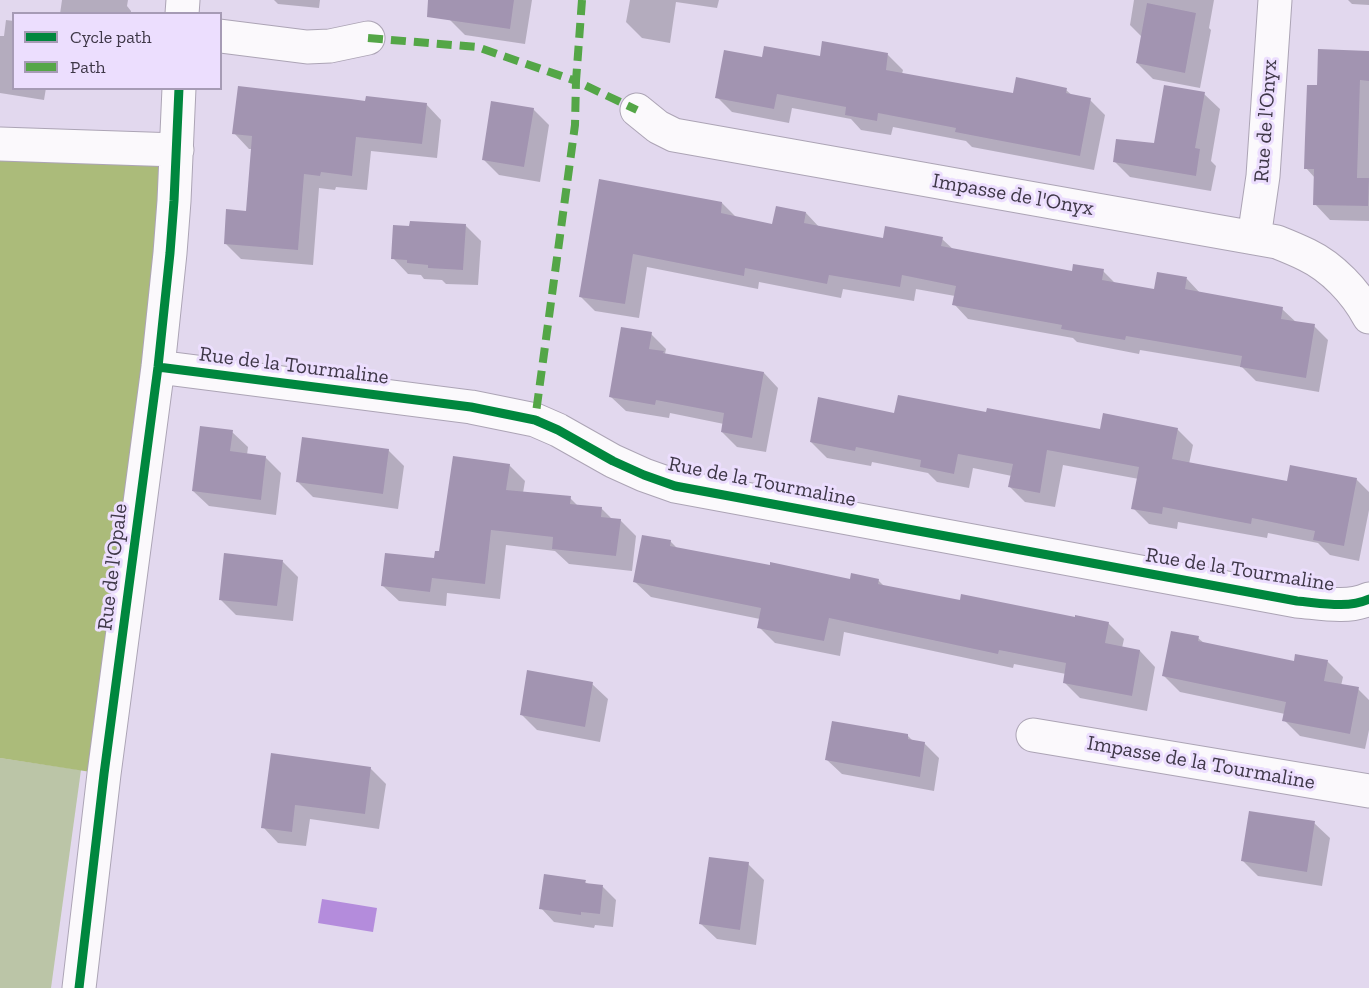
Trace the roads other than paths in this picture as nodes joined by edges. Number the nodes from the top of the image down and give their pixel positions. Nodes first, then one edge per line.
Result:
1 (1275, 2) edge
2 (222, 36) edge
3 (368, 38) dead end
4 (179, 90) edge
5 (637, 110) dead end
6 (0, 144) edge
7 (177, 150) junction
8 (1254, 238) junction
9 (1369, 317) edge
10 (158, 367) junction
11 (1369, 599) edge
12 (1033, 735) dead end
13 (1369, 791) edge
14 (79, 988) edge

1 - 8 street, Rue de l'Onyx
2 - 3 street
4 - 7 street, Rue de l'Opale
5 - 8 street, Impasse de l'Onyx
6 - 7 street
7 - 10 street, Rue de l'Opale
8 - 9 street, Impasse de l'Onyx
10 - 11 street, Rue de la Tourmaline
10 - 14 street, Rue de l'Opale
12 - 13 street, Impasse de la Tourmaline

